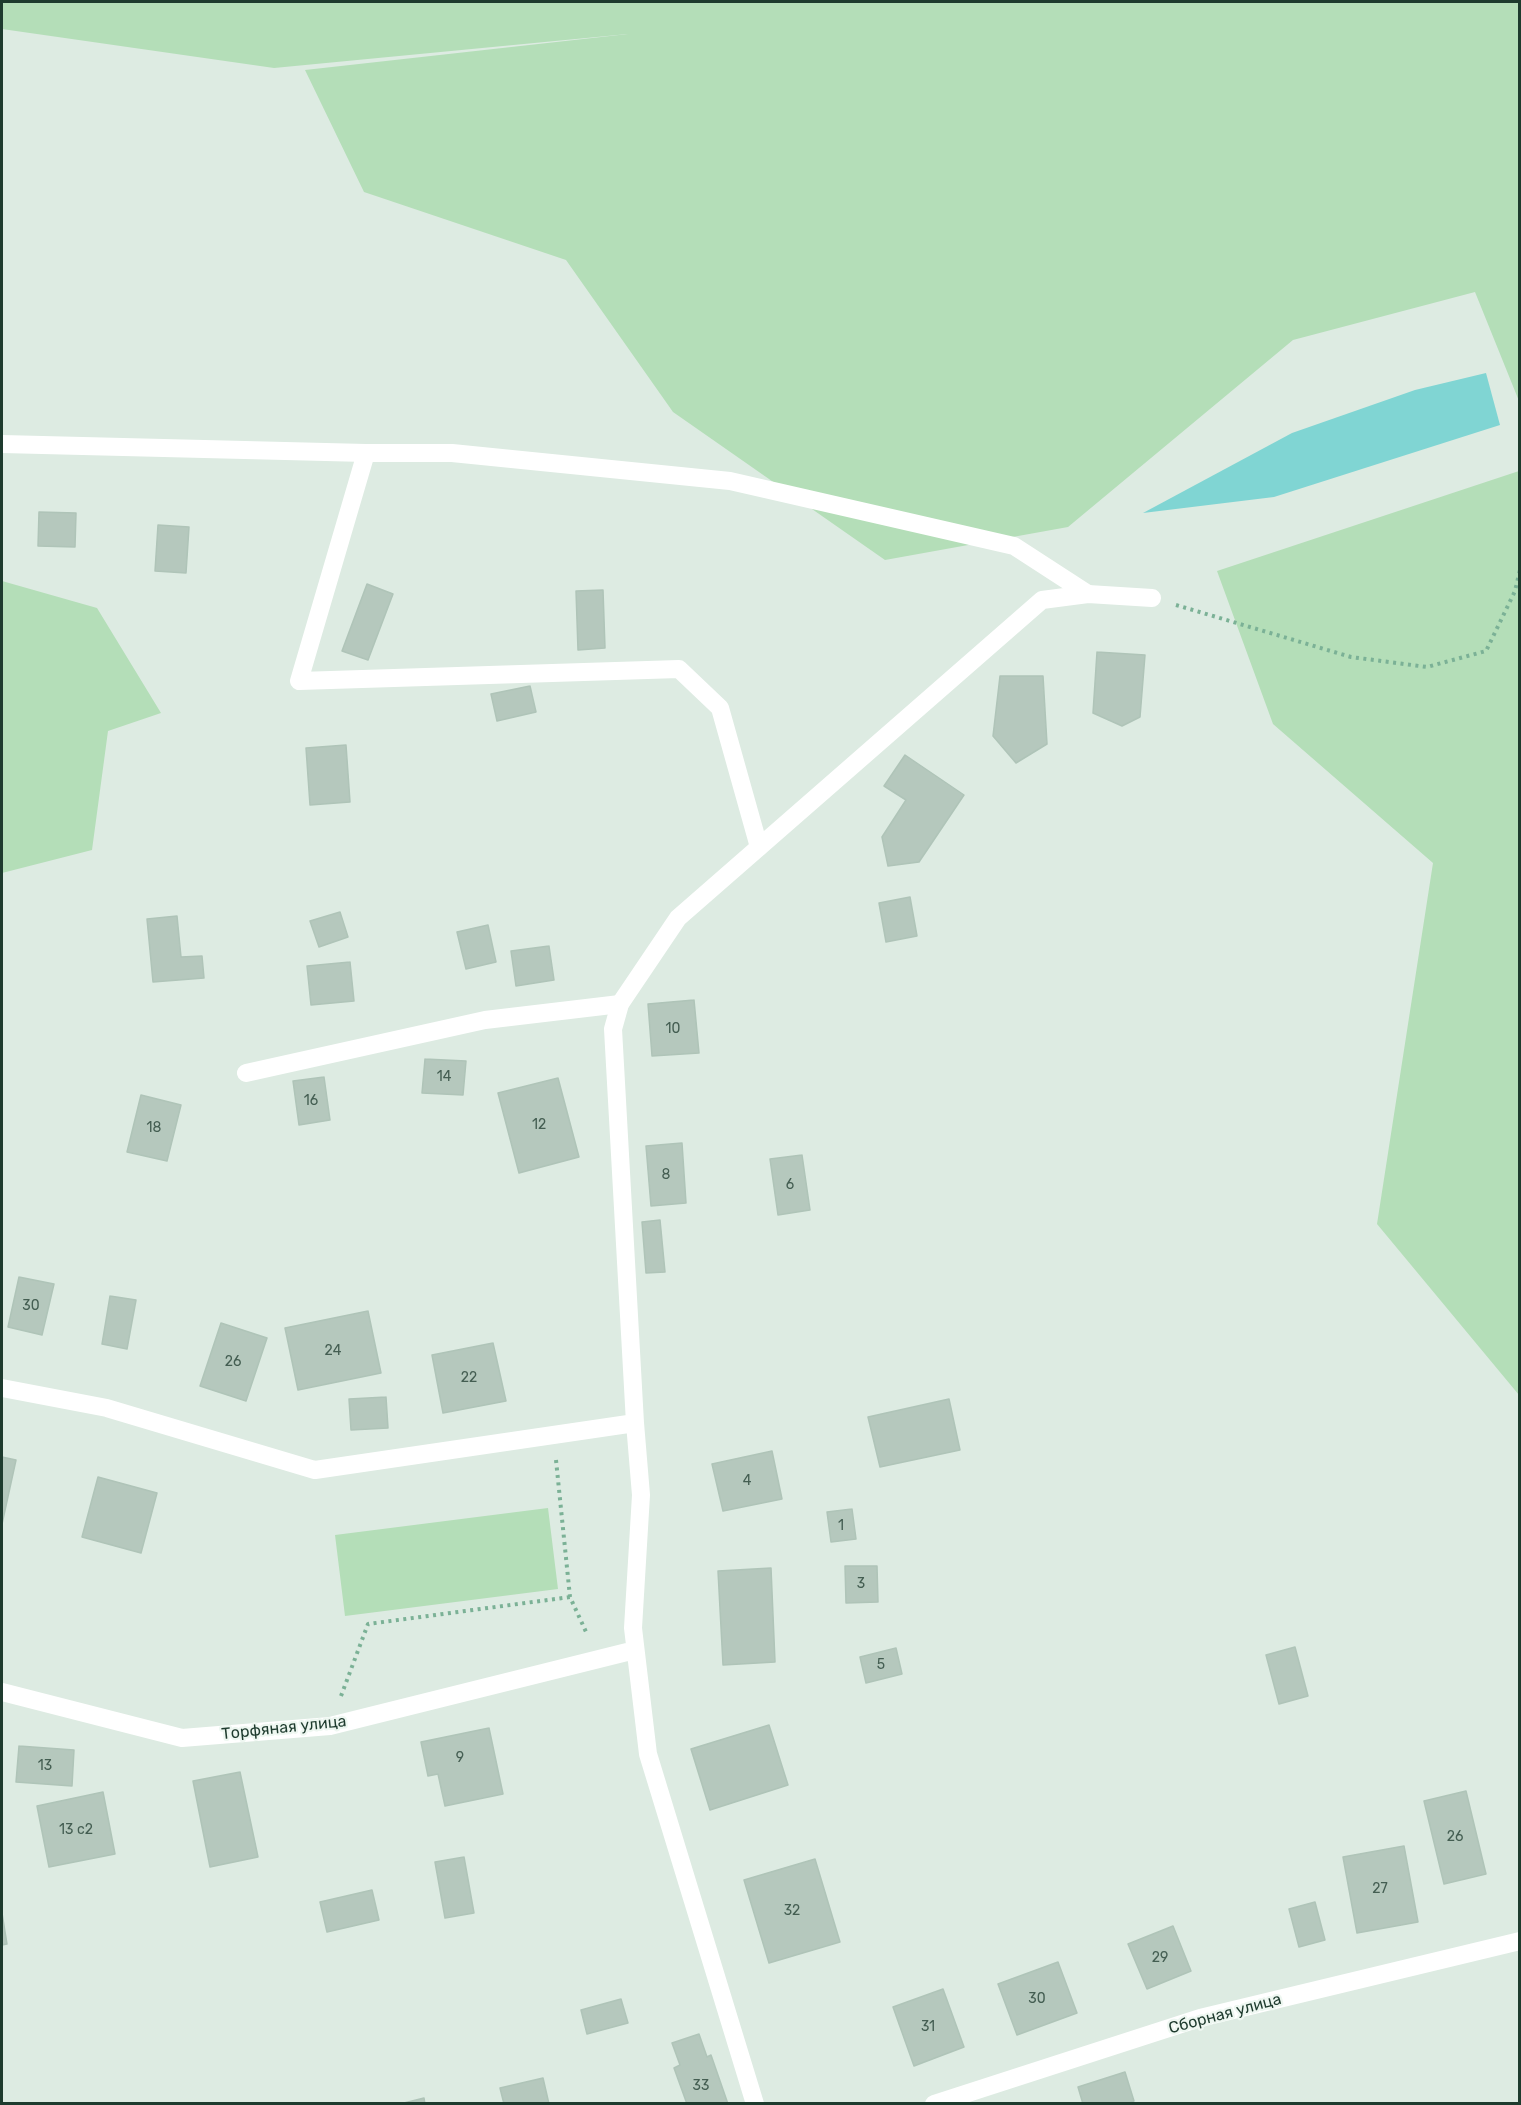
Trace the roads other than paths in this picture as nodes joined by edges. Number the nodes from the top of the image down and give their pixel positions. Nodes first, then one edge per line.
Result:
1 (2, 444) edge
2 (366, 453) junction
3 (1088, 594) junction
4 (1152, 598) road end
5 (759, 847) junction
6 (620, 1004) junction
7 (246, 1073) dead end
8 (2, 1388) edge
9 (635, 1423) junction
10 (635, 1650) junction
11 (2, 1692) edge
12 (1520, 1941) edge
13 (755, 2103) edge
14 (934, 2103) edge

1 - 2 street
2 - 3 street
2 - 5 street
3 - 4 street
3 - 5 street
5 - 6 street
6 - 7 street
6 - 9 street
8 - 9 street
9 - 10 street
10 - 11 street, Торфяная улица
10 - 13 street
12 - 14 street, Сборная улица

